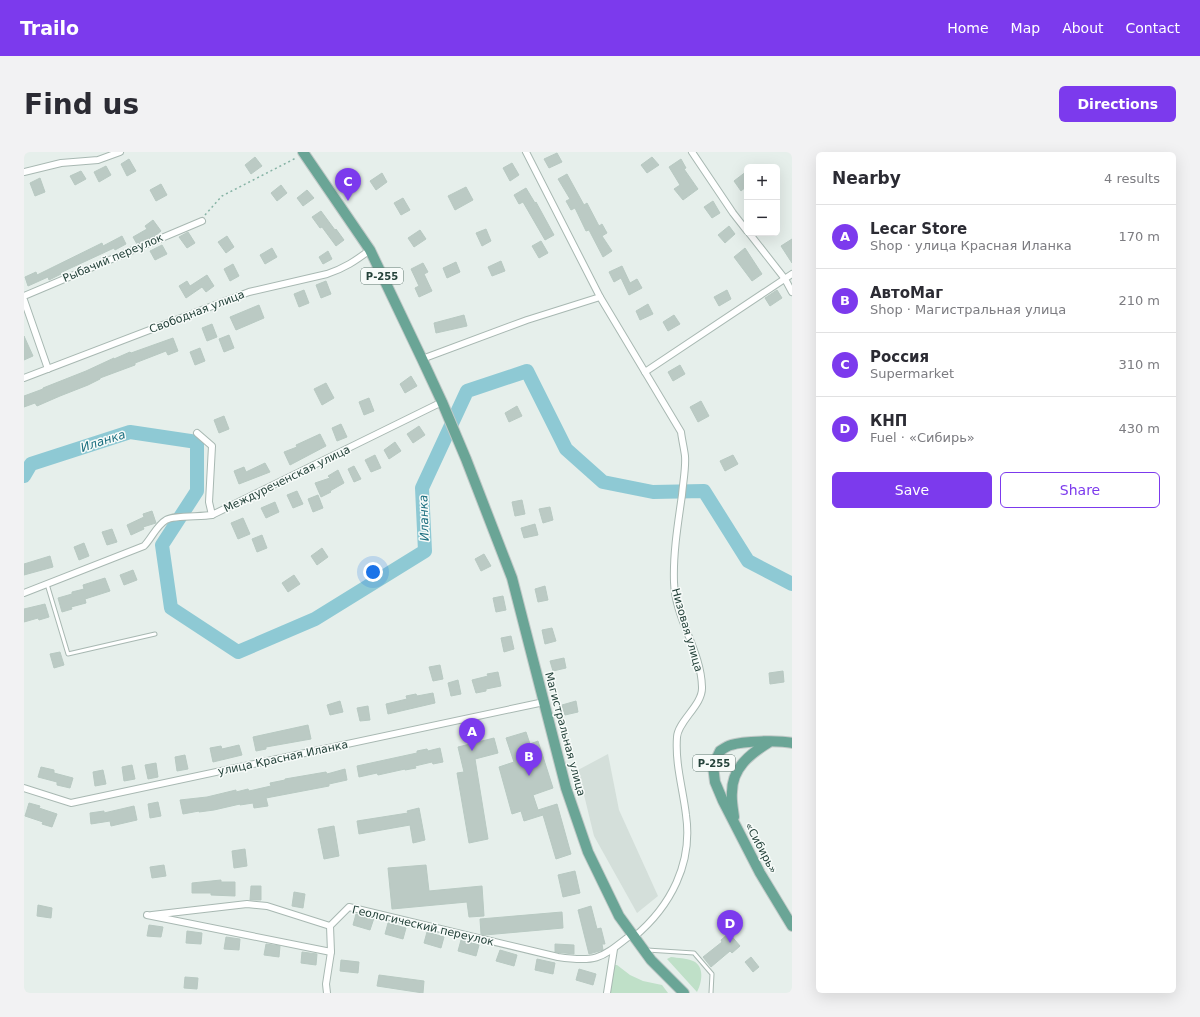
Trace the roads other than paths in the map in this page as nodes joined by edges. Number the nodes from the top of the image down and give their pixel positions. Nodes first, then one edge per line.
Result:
1 (120, 152) edge
2 (526, 152) edge
3 (692, 152) edge
4 (304, 153) edge
5 (24, 172) edge
6 (202, 221) road end
7 (744, 227) edge
8 (751, 236) edge
9 (370, 250) junction
10 (792, 274) edge
11 (785, 279) junction
12 (792, 292) edge
13 (24, 296) edge
14 (600, 297) junction
15 (24, 300) edge
16 (422, 359) junction
17 (48, 369) junction
18 (645, 372) junction
19 (24, 378) edge
20 (444, 406) junction
21 (197, 433) dead end
22 (212, 516) junction
23 (47, 584) junction
24 (24, 593) edge
25 (155, 634) dead end
26 (544, 702) junction
27 (770, 742) junction
28 (792, 743) edge
29 (24, 788) edge
30 (735, 824) junction
31 (330, 926) junction
32 (792, 926) edge
33 (633, 936) junction
34 (614, 948) junction
35 (643, 950) junction
36 (331, 952) junction
37 (327, 993) edge
38 (607, 993) edge
39 (684, 993) edge
40 (711, 993) edge

1 - 5 street
2 - 14 street, Низовая улица
3 - 7 street
4 - 9 main road, Р-255
6 - 13 street, Рыбачий переулок
8 - 11 street
9 - 16 main road, Р-255
9 - 17 street, Свободная улица
10 - 11 street
11 - 12 street
11 - 18 street
14 - 16 street
14 - 18 street, Низовая улица
15 - 17 street
16 - 20 main road, Р-255
17 - 19 street, Свободная улица
18 - 33 street, Низовая улица
20 - 22 street, Междуреченская улица
20 - 26 main road, Магистральная улица / Р-255
21 - 22 street, Междуреченская улица
22 - 23 street
23 - 24 street
23 - 25 lane
26 - 29 street, улица Красная Иланка
26 - 33 main road, Магистральная улица / Р-255
27 - 28 main road, «Сибирь» / Р-255
27 - 30 main road, «Сибирь» / Р-255
27 - 30 main road, «Сибирь» / Р-255
30 - 32 main road, «Сибирь» / Р-255
31 - 34 street, Геологический переулок
31 - 36 street
31 - 36 street
33 - 34 street, Геологический переулок
33 - 35 main road, Магистральная улица / Р-255
34 - 38 street
35 - 39 main road, Магистральная улица / Р-255
35 - 40 lane
36 - 37 street

